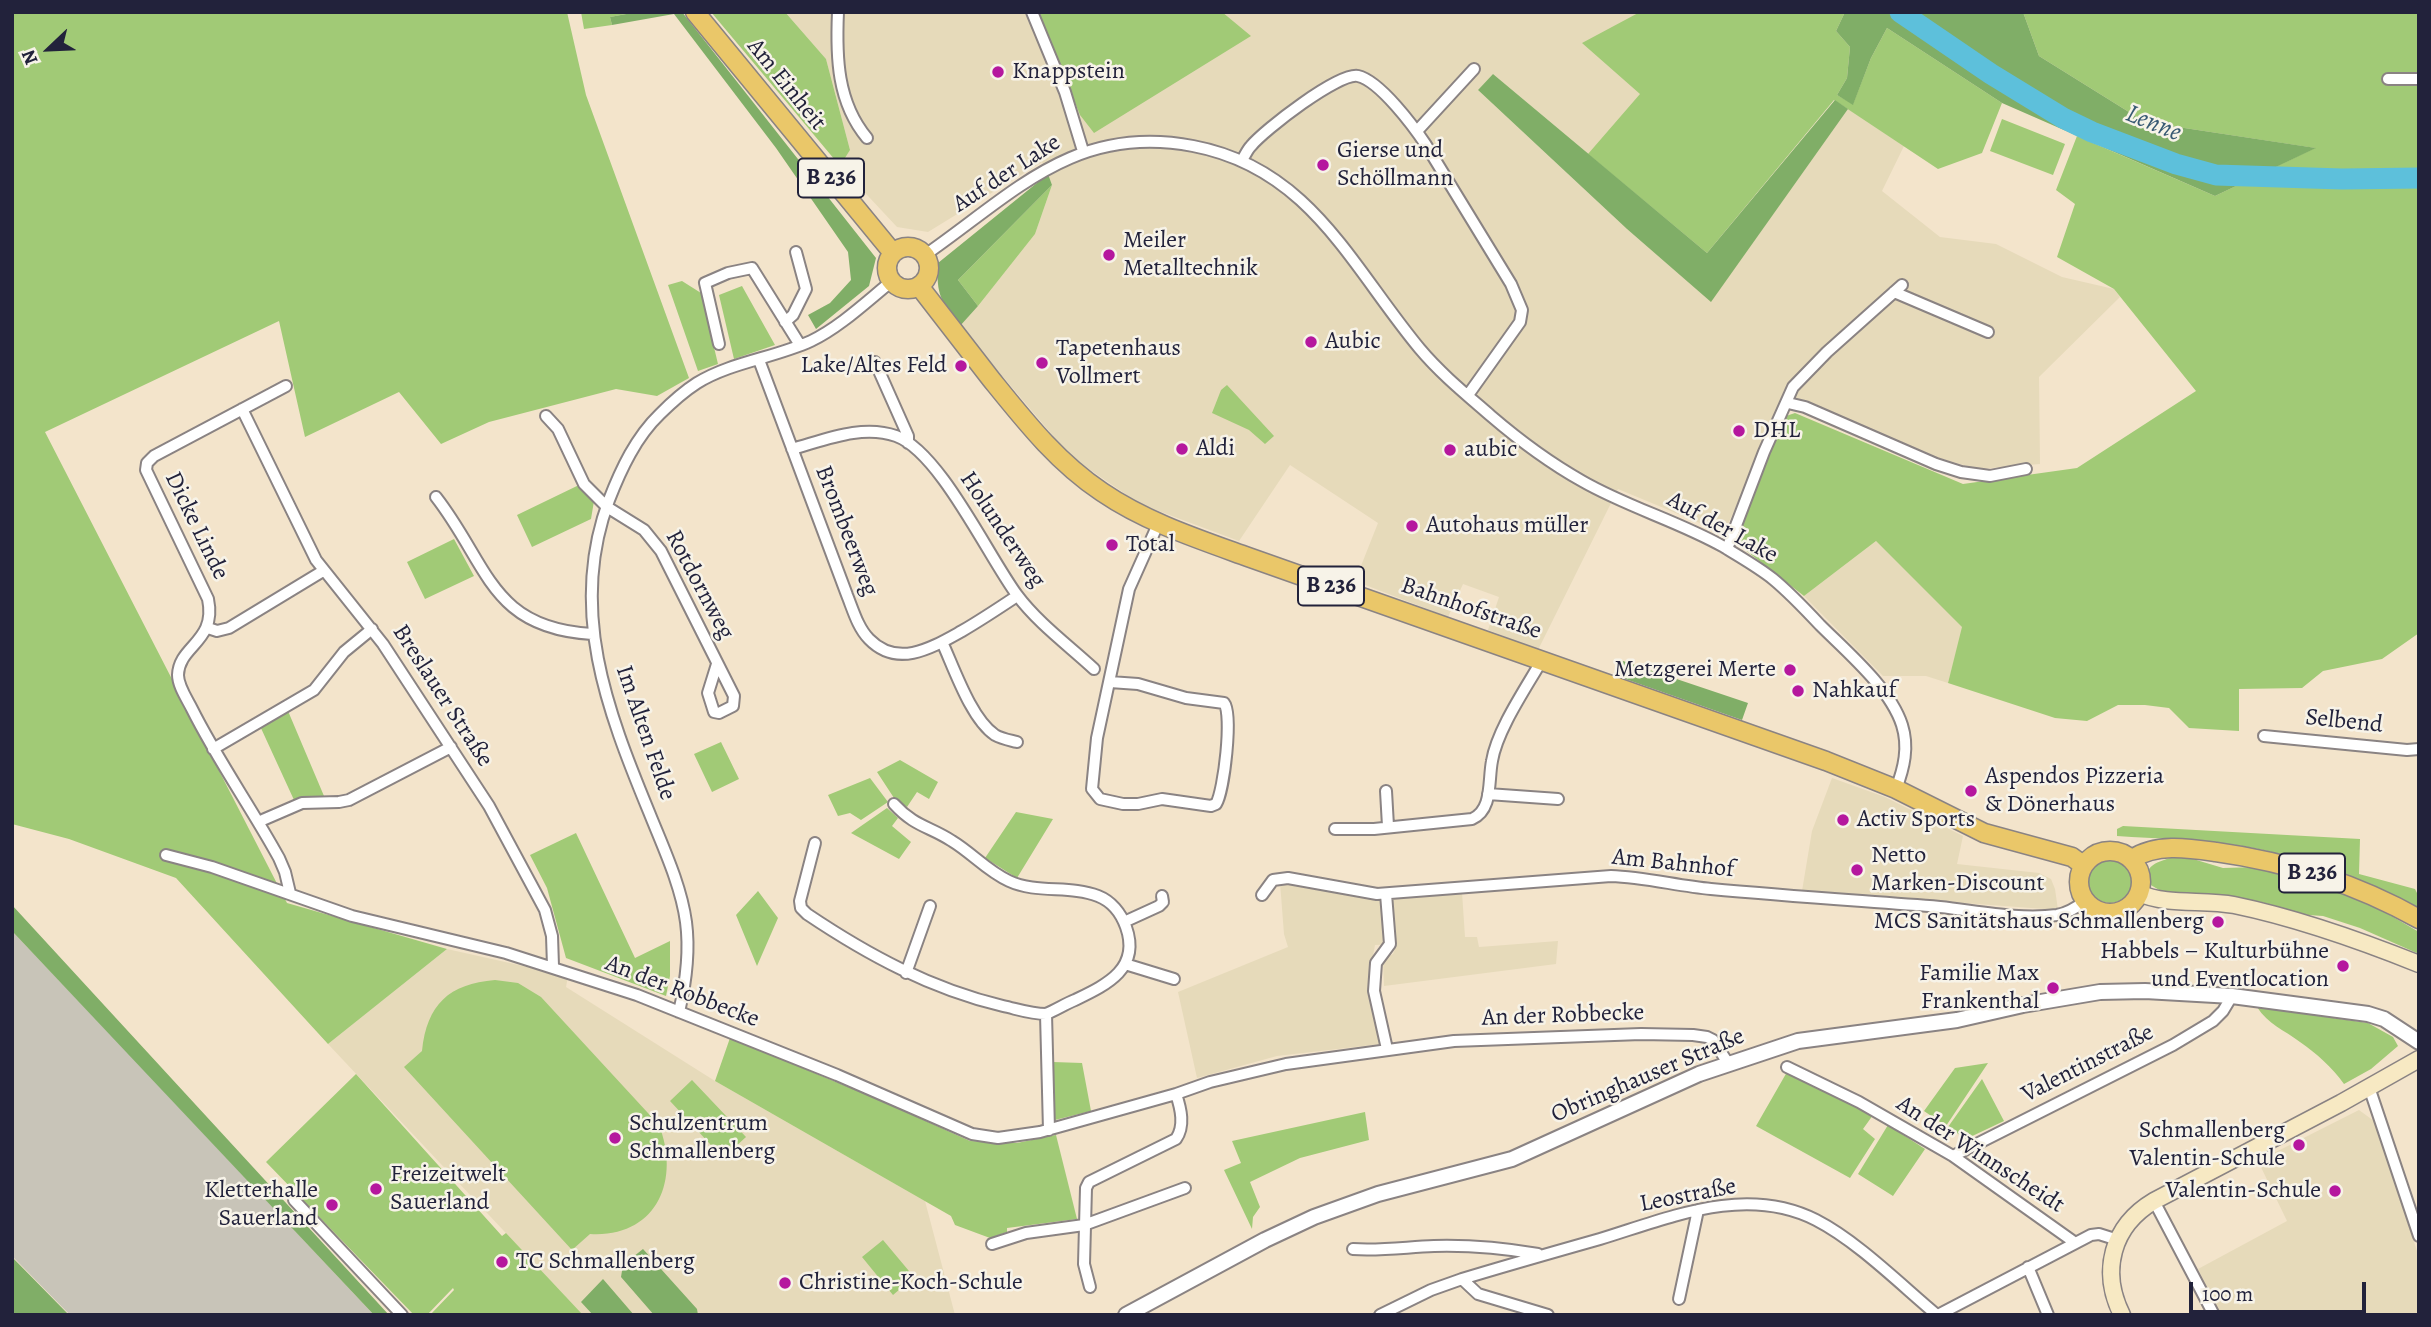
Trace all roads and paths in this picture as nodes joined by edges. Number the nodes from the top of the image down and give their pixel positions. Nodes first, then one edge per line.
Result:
1 (695, 12) edge
2 (838, 12) edge
3 (1032, 12) edge
4 (1475, 69) dead end
5 (2388, 79) dead end
6 (2419, 79) edge
7 (1417, 131) junction
8 (867, 138) dead end
9 (1083, 152) junction
10 (1242, 160) junction
11 (796, 252) dead end
12 (893, 253) junction
13 (925, 255) junction
14 (892, 281) junction
15 (919, 286) junction
16 (785, 322) junction
17 (1988, 332) dead end
18 (719, 344) dead end
19 (800, 345) junction
20 (759, 360) junction
21 (875, 362) dead end
22 (286, 386) dead end
23 (1468, 395) junction
24 (1788, 402) junction
25 (242, 409) junction
26 (546, 416) dead end
27 (908, 443) junction
28 (792, 449) junction
29 (2026, 469) dead end
30 (436, 498) dead end
31 (607, 507) junction
32 (1159, 522) junction
33 (1727, 549) junction
34 (323, 571) junction
35 (1017, 596) junction
36 (208, 628) junction
37 (372, 629) junction
38 (592, 634) junction
39 (942, 642) junction
40 (1542, 660) junction
41 (717, 664) dead end
42 (1094, 669) dead end
43 (1110, 682) junction
44 (2264, 736) dead end
45 (1017, 743) dead end
46 (451, 747) junction
47 (213, 749) junction
48 (2419, 749) edge
49 (1896, 789) junction
50 (1386, 791) dead end
51 (1488, 794) junction
52 (1558, 799) dead end
53 (894, 804) dead end
54 (258, 822) junction
55 (1388, 826) junction
56 (1335, 829) dead end
57 (815, 843) dead end
58 (166, 855) dead end
59 (2132, 859) junction
60 (2083, 865) junction
61 (290, 893) junction
62 (2139, 893) junction
63 (1386, 894) junction
64 (1262, 895) dead end
65 (1162, 897) dead end
66 (2085, 901) junction
67 (930, 906) dead end
68 (2419, 919) edge
69 (1124, 922) junction
70 (1125, 964) junction
71 (2419, 964) edge
72 (553, 967) junction
73 (906, 973) junction
74 (1174, 978) dead end
75 (2232, 996) junction
76 (680, 1012) junction
77 (1046, 1014) junction
78 (2419, 1042) edge
79 (1387, 1049) junction
80 (2419, 1059) edge
81 (1728, 1063) junction
82 (1787, 1067) dead end
83 (2370, 1087) junction
84 (1177, 1094) junction
85 (1049, 1130) junction
86 (1953, 1156) junction
87 (1185, 1188) dead end
88 (294, 1200) dead end
89 (2154, 1200) junction
90 (1698, 1210) junction
91 (1084, 1225) junction
92 (2419, 1236) edge
93 (2118, 1240) junction
94 (2074, 1242) junction
95 (992, 1244) dead end
96 (1353, 1249) dead end
97 (1541, 1255) junction
98 (2028, 1267) junction
99 (1462, 1279) junction
100 (1090, 1287) dead end
101 (1679, 1299) dead end
102 (402, 1315) edge
103 (1126, 1315) edge
104 (1380, 1315) edge
105 (1548, 1315) edge
106 (1937, 1315) edge
107 (2048, 1315) edge
108 (2122, 1315) edge
109 (2214, 1315) edge

1 - 12 main road, Am Einheit / B 236
2 - 8 street
3 - 9 street
4 - 7 street
5 - 6 street
7 - 10 street
7 - 23 street
9 - 10 street, Auf der Lake
9 - 13 street, Auf der Lake
10 - 23 street, Auf der Lake
11 - 16 street
12 - 13 main road
12 - 14 main road
13 - 15 main road
14 - 15 main road
14 - 19 street, Im Alten Felde
15 - 32 main road, Bahnhofstraße / B 236
16 - 18 street
16 - 19 street
17 - 24 street
19 - 20 street, Im Alten Felde
20 - 28 street, Brombeerweg
20 - 31 street, Im Alten Felde
21 - 27 street, Holunderweg
22 - 25 street, Dicke Linde
23 - 33 street, Auf der Lake
24 - 29 street
24 - 33 street
25 - 34 street
25 - 36 street, Dicke Linde
26 - 31 street, Rotdornweg
27 - 28 street, Holunderweg
27 - 35 street, Holunderweg
28 - 39 street, Brombeerweg
30 - 38 street
31 - 38 street, Im Alten Felde
31 - 41 street, Rotdornweg
32 - 40 main road, Bahnhofstraße / B 236
32 - 43 street
33 - 49 street, Auf der Lake
34 - 36 street
34 - 37 street
35 - 39 street, Brombeerweg
35 - 42 street, Holunderweg
36 - 47 street
37 - 46 street, Breslauer Straße
37 - 47 street, Breslauer Straße
38 - 76 street, Im Alten Felde
39 - 45 street
40 - 49 main road, Bahnhofstraße / B 236
40 - 51 street
43 - 43 street
44 - 48 street, Selbend
46 - 54 street
46 - 72 street, Breslauer Straße
47 - 54 street
49 - 60 main road, Bahnhofstraße / B 236
50 - 55 street
51 - 52 street
51 - 55 street
53 - 69 street
54 - 61 street
55 - 56 street
57 - 73 street
58 - 61 street, An der Robbecke
59 - 60 main road
59 - 62 main road
59 - 68 main road, B 236
60 - 66 main road
61 - 72 street, An der Robbecke
62 - 66 main road
62 - 71 main road
63 - 64 street, Am Bahnhof
63 - 66 street, Am Bahnhof
63 - 79 street
65 - 69 street
67 - 73 street
69 - 70 street
70 - 74 street
70 - 77 street
72 - 76 street, An der Robbecke
73 - 77 street
75 - 78 street, Obringhauser Straße
75 - 81 street, Obringhauser Straße
75 - 86 street, Valentinstraße
76 - 85 street, An der Robbecke
77 - 85 street
79 - 81 street, An der Robbecke
79 - 84 street, An der Robbecke
80 - 83 main road
81 - 103 street, Obringhauser Straße
82 - 86 street, An der Winnscheidt
83 - 89 main road
83 - 92 street
84 - 85 street, An der Robbecke
84 - 91 street
86 - 94 street, An der Winnscheidt
87 - 91 street
88 - 102 street
89 - 93 main road
89 - 109 street
90 - 97 street, Leostraße
90 - 101 street
90 - 106 street, Leostraße
91 - 95 street
91 - 100 street
93 - 94 street
93 - 108 main road
94 - 98 street
96 - 97 street
97 - 99 street, Leostraße
98 - 106 street
98 - 107 street
99 - 104 street, Leostraße
99 - 105 street

